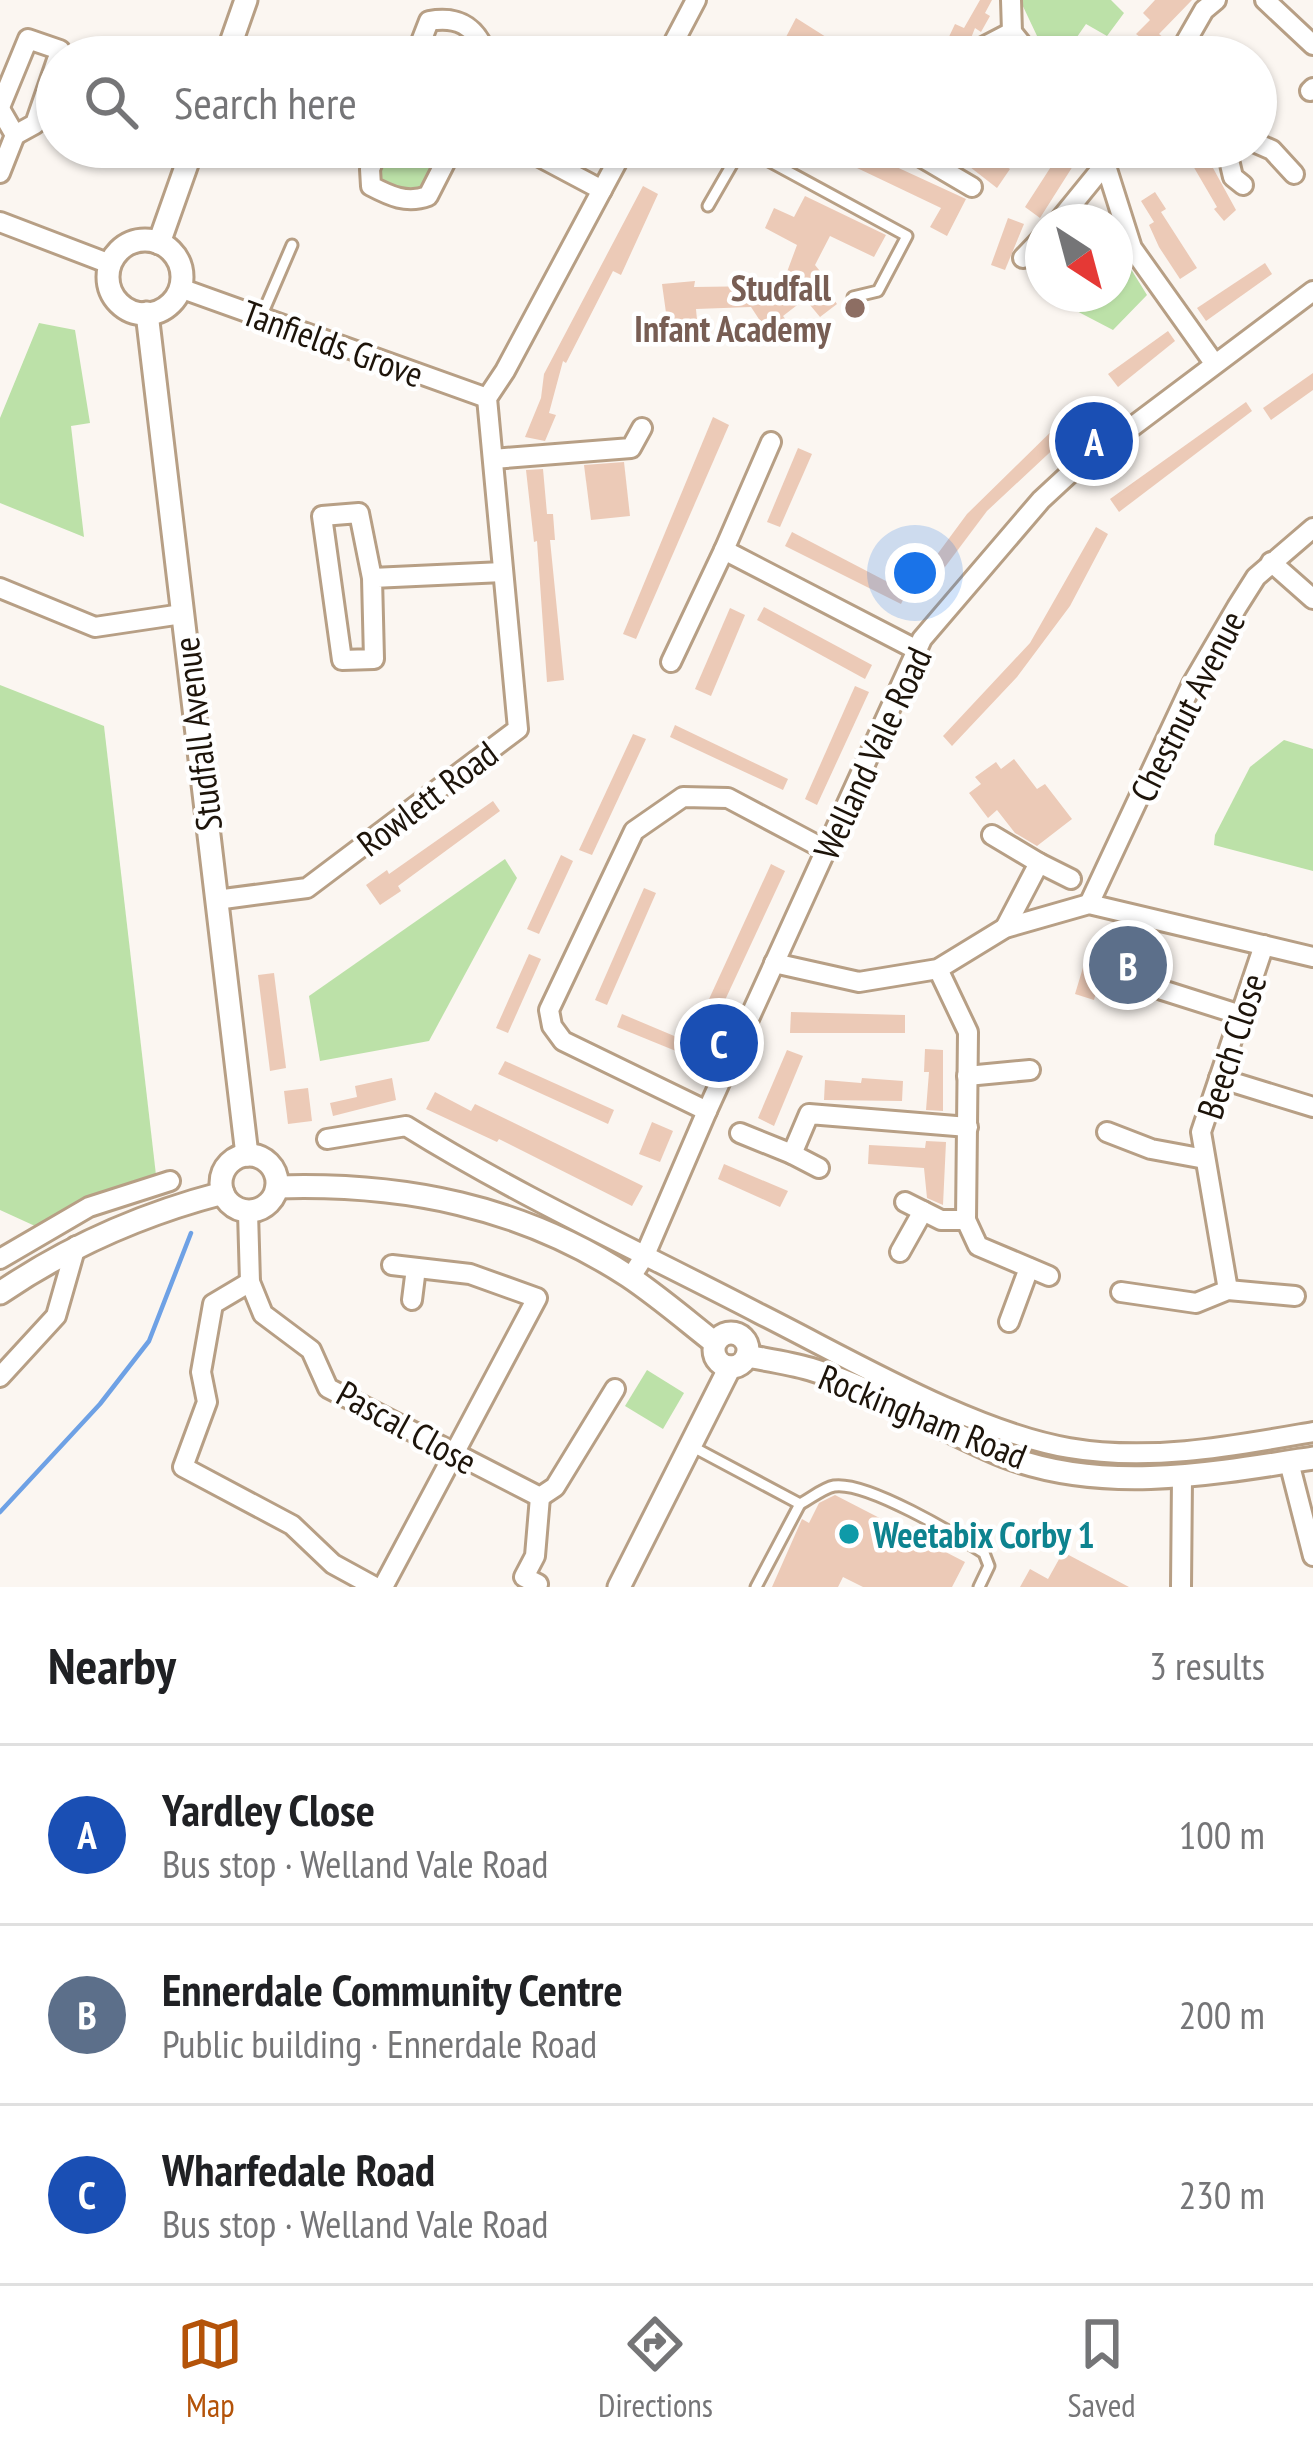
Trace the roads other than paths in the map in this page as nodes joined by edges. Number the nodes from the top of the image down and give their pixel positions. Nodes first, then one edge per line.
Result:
1 (247, 0) edge
2 (696, 0) edge
3 (1011, 0) edge
4 (1216, 0) edge
5 (1265, 0) edge
6 (1012, 32) junction
7 (234, 36) edge
8 (423, 36) edge
9 (478, 36) edge
10 (677, 36) edge
11 (1004, 36) edge
12 (1015, 36) edge
13 (1189, 36) edge
14 (36, 42) edge
15 (1313, 45) edge
16 (0, 108) edge
17 (36, 121) edge
18 (15, 135) junction
19 (1277, 156) edge
20 (185, 168) edge
21 (370, 168) edge
22 (442, 168) edge
23 (561, 168) edge
24 (614, 168) edge
25 (730, 168) edge
26 (781, 168) edge
27 (930, 168) edge
28 (1094, 168) edge
29 (1107, 168) edge
30 (1231, 168) edge
31 (0, 172) edge
32 (1294, 174) dead end
33 (1243, 185) dead end
34 (972, 187) dead end
35 (602, 190) junction
36 (1070, 204) edge
37 (708, 206) dead end
38 (0, 222) edge
39 (159, 242) junction
40 (292, 244) dead end
41 (110, 264) junction
42 (180, 288) junction
43 (1313, 291) edge
44 (853, 296) dead end
45 (146, 314) junction
46 (261, 317) junction
47 (1214, 363) junction
48 (487, 398) junction
49 (642, 428) dead end
50 (760, 452) dead end
51 (493, 459) junction
52 (1313, 528) edge
53 (724, 550) junction
54 (1271, 562) junction
55 (503, 572) junction
56 (372, 578) junction
57 (0, 588) edge
58 (1313, 599) edge
59 (182, 614) junction
60 (917, 650) junction
61 (671, 662) dead end
62 (992, 836) dead end
63 (826, 850) junction
64 (1040, 863) junction
65 (1071, 880) dead end
66 (217, 900) junction
67 (1088, 904) junction
68 (1005, 928) junction
69 (1264, 945) junction
70 (1313, 957) edge
71 (774, 963) junction
72 (938, 969) junction
73 (1162, 990) dead end
74 (1241, 1015) junction
75 (1030, 1070) dead end
76 (967, 1076) junction
77 (1220, 1078) junction
78 (1313, 1107) edge
79 (707, 1111) junction
80 (968, 1127) junction
81 (1107, 1132) dead end
82 (740, 1133) dead end
83 (327, 1139) dead end
84 (1150, 1149) junction
85 (793, 1154) junction
86 (247, 1155) junction
87 (1205, 1160) junction
88 (819, 1168) dead end
89 (1144, 1170) dead end
90 (170, 1181) dead end
91 (277, 1187) junction
92 (223, 1193) junction
93 (248, 1211) junction
94 (966, 1220) junction
95 (76, 1246) junction
96 (900, 1252) dead end
97 (646, 1255) junction
98 (0, 1258) edge
99 (392, 1265) dead end
100 (416, 1268) junction
101 (1029, 1268) junction
102 (1049, 1276) dead end
103 (631, 1277) junction
104 (250, 1282) junction
105 (1228, 1290) junction
106 (0, 1293) edge
107 (1295, 1296) dead end
108 (537, 1298) junction
109 (1130, 1299) dead end
110 (412, 1300) dead end
111 (557, 1308) dead end
112 (1009, 1322) dead end
113 (739, 1362) junction
114 (0, 1377) edge
115 (615, 1389) dead end
116 (1313, 1432) edge
117 (693, 1447) junction
118 (453, 1454) junction
119 (1313, 1458) edge
120 (1289, 1462) junction
121 (1182, 1478) junction
122 (540, 1497) junction
123 (800, 1504) junction
124 (1313, 1554) edge
125 (524, 1576) dead end
126 (379, 1587) edge
127 (619, 1587) edge
128 (756, 1587) edge
129 (979, 1587) edge
130 (1181, 1587) edge

1 - 7 street
2 - 10 street
3 - 6 street
4 - 13 street
5 - 15 street
6 - 11 street
6 - 12 street
8 - 9 street
14 - 16 street
16 - 18 street
17 - 18 street
18 - 31 street
19 - 32 street
20 - 39 street
21 - 22 street
23 - 35 street
24 - 35 street
25 - 37 lane
26 - 44 lane
27 - 34 street
28 - 36 street
29 - 47 street
30 - 33 street
35 - 48 street
38 - 41 street
39 - 41 street
39 - 42 street
40 - 46 lane
41 - 45 street
42 - 45 street
42 - 46 street, Tanfields Grove
43 - 47 street, Welland Vale Road
45 - 59 street, Studfall Avenue
46 - 48 street, Tanfields Grove
47 - 60 street, Welland Vale Road
48 - 51 street, Rowlett Road
49 - 51 street
50 - 53 street
51 - 55 street, Rowlett Road
52 - 54 street, Chestnut Avenue
53 - 60 street
53 - 61 street
54 - 58 street
54 - 67 street, Chestnut Avenue
55 - 56 street
55 - 66 street, Rowlett Road
56 - 56 street
57 - 59 street
59 - 66 street, Studfall Avenue
60 - 63 street, Welland Vale Road
62 - 64 street
63 - 71 street, Welland Vale Road
63 - 79 street
64 - 65 street
64 - 68 street
66 - 86 street, Studfall Avenue
67 - 68 street
67 - 69 street
68 - 72 street
69 - 70 street
69 - 74 street, Beech Close
71 - 72 street
71 - 79 street, Welland Vale Road
72 - 76 street
73 - 74 street
74 - 77 street, Beech Close
75 - 76 street
76 - 80 street
77 - 78 street
77 - 87 street, Beech Close
79 - 97 street, Welland Vale Road
80 - 85 street
80 - 94 street
81 - 84 street
82 - 85 street
83 - 97 street
84 - 87 street
84 - 89 street
85 - 88 street
86 - 91 street
86 - 92 street
87 - 105 street, Beech Close
90 - 98 street
91 - 93 street
91 - 103 street
92 - 93 street
92 - 95 street
93 - 104 street
94 - 96 street
94 - 101 street
95 - 106 street
95 - 114 street
97 - 103 street, Welland Vale Road
97 - 116 street
99 - 100 street
100 - 108 street
100 - 110 street
101 - 102 street
101 - 112 street
103 - 113 street
104 - 118 street, Pascal Close
104 - 126 street
105 - 107 street
105 - 109 street
108 - 111 street
108 - 118 street
113 - 117 street
113 - 121 street, Rockingham Road
115 - 122 street
117 - 123 lane
117 - 127 street
118 - 122 street, Pascal Close
118 - 126 street
119 - 120 street, Rockingham Road
120 - 121 street, Rockingham Road
120 - 124 street
121 - 130 street
122 - 125 street
123 - 128 lane
123 - 129 lane

